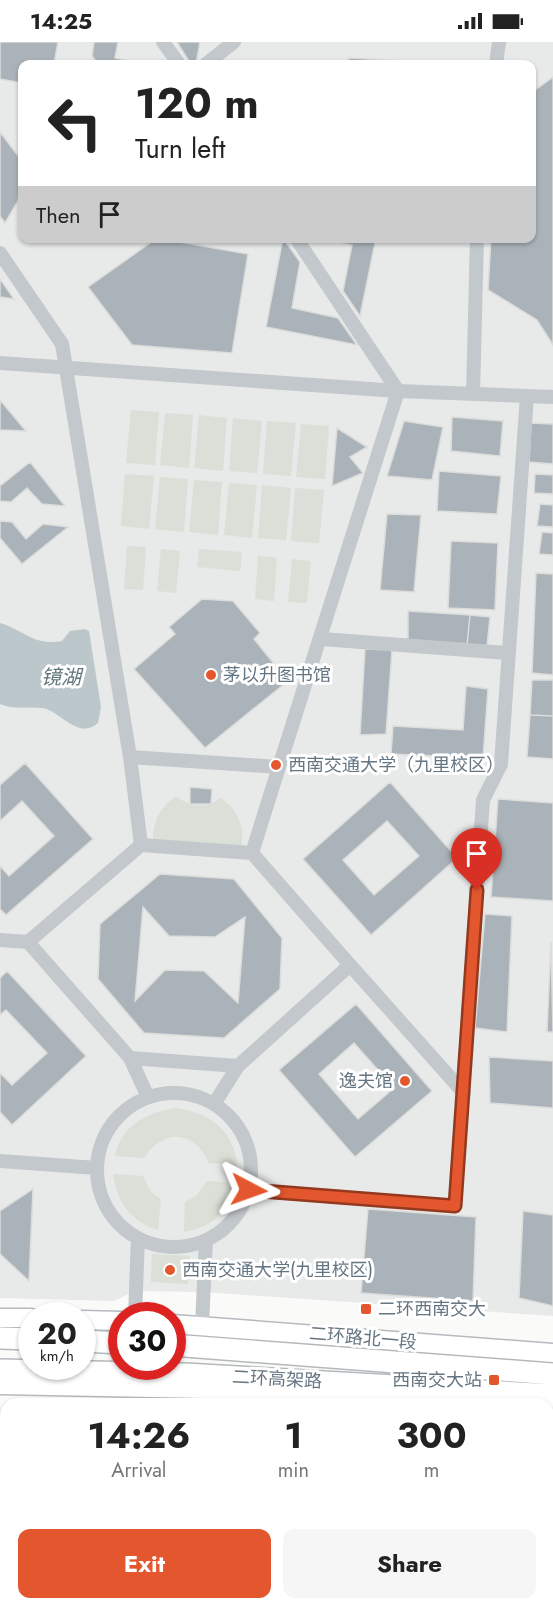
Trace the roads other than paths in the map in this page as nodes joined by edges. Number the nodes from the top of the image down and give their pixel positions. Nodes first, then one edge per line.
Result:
1 (163, 42) edge
2 (234, 42) edge
3 (499, 42) edge
4 (175, 60) edge
5 (211, 60) edge
6 (497, 60) edge
7 (299, 243) edge
8 (477, 243) edge
9 (0, 252) edge
10 (0, 363) edge
11 (64, 366) junction
12 (398, 391) junction
13 (473, 394) junction
14 (527, 396) junction
15 (553, 397) edge
16 (322, 639) junction
17 (507, 652) junction
18 (130, 757) junction
19 (279, 767) junction
20 (141, 845) junction
21 (252, 853) junction
22 (0, 940) edge
23 (28, 942) junction
24 (350, 965) junction
25 (130, 1058) junction
26 (238, 1066) junction
27 (464, 1093) junction
28 (148, 1097) junction
29 (214, 1104) junction
30 (0, 1161) edge
31 (97, 1168) junction
32 (249, 1190) junction
33 (138, 1238) junction
34 (206, 1240) junction
35 (136, 1302) edge
36 (0, 1318) edge
37 (18, 1318) edge
38 (186, 1324) edge
39 (202, 1325) junction
40 (0, 1338) edge
41 (18, 1339) edge
42 (186, 1346) edge
43 (553, 1353) edge
44 (0, 1370) edge
45 (553, 1374) edge
46 (0, 1385) edge
47 (553, 1395) edge
48 (202, 1396) edge
49 (262, 1398) edge

1 - 4 street
2 - 5 street
3 - 6 street
7 - 12 street
8 - 13 street
9 - 11 street
10 - 11 street
11 - 12 street
11 - 18 street
12 - 13 street
12 - 16 street
13 - 14 street
14 - 15 street
14 - 17 street
16 - 17 street
16 - 19 street
17 - 27 street
18 - 19 street
18 - 20 street
19 - 21 street
20 - 21 street
20 - 23 street
21 - 24 street
22 - 23 street
23 - 25 street
24 - 26 street
24 - 27 street
25 - 26 street
25 - 28 street
26 - 29 street
27 - 32 street
28 - 29 street
28 - 31 street
29 - 32 street
30 - 31 street
31 - 33 street
32 - 34 street
33 - 34 street
33 - 35 street
34 - 39 street
36 - 37 main road
38 - 39 main road, 二环路北一段
39 - 43 main road, 二环路北一段
40 - 41 highway
42 - 45 highway, 二环高架路
44 - 47 highway, 二环高架路
46 - 48 main road
48 - 49 main road

